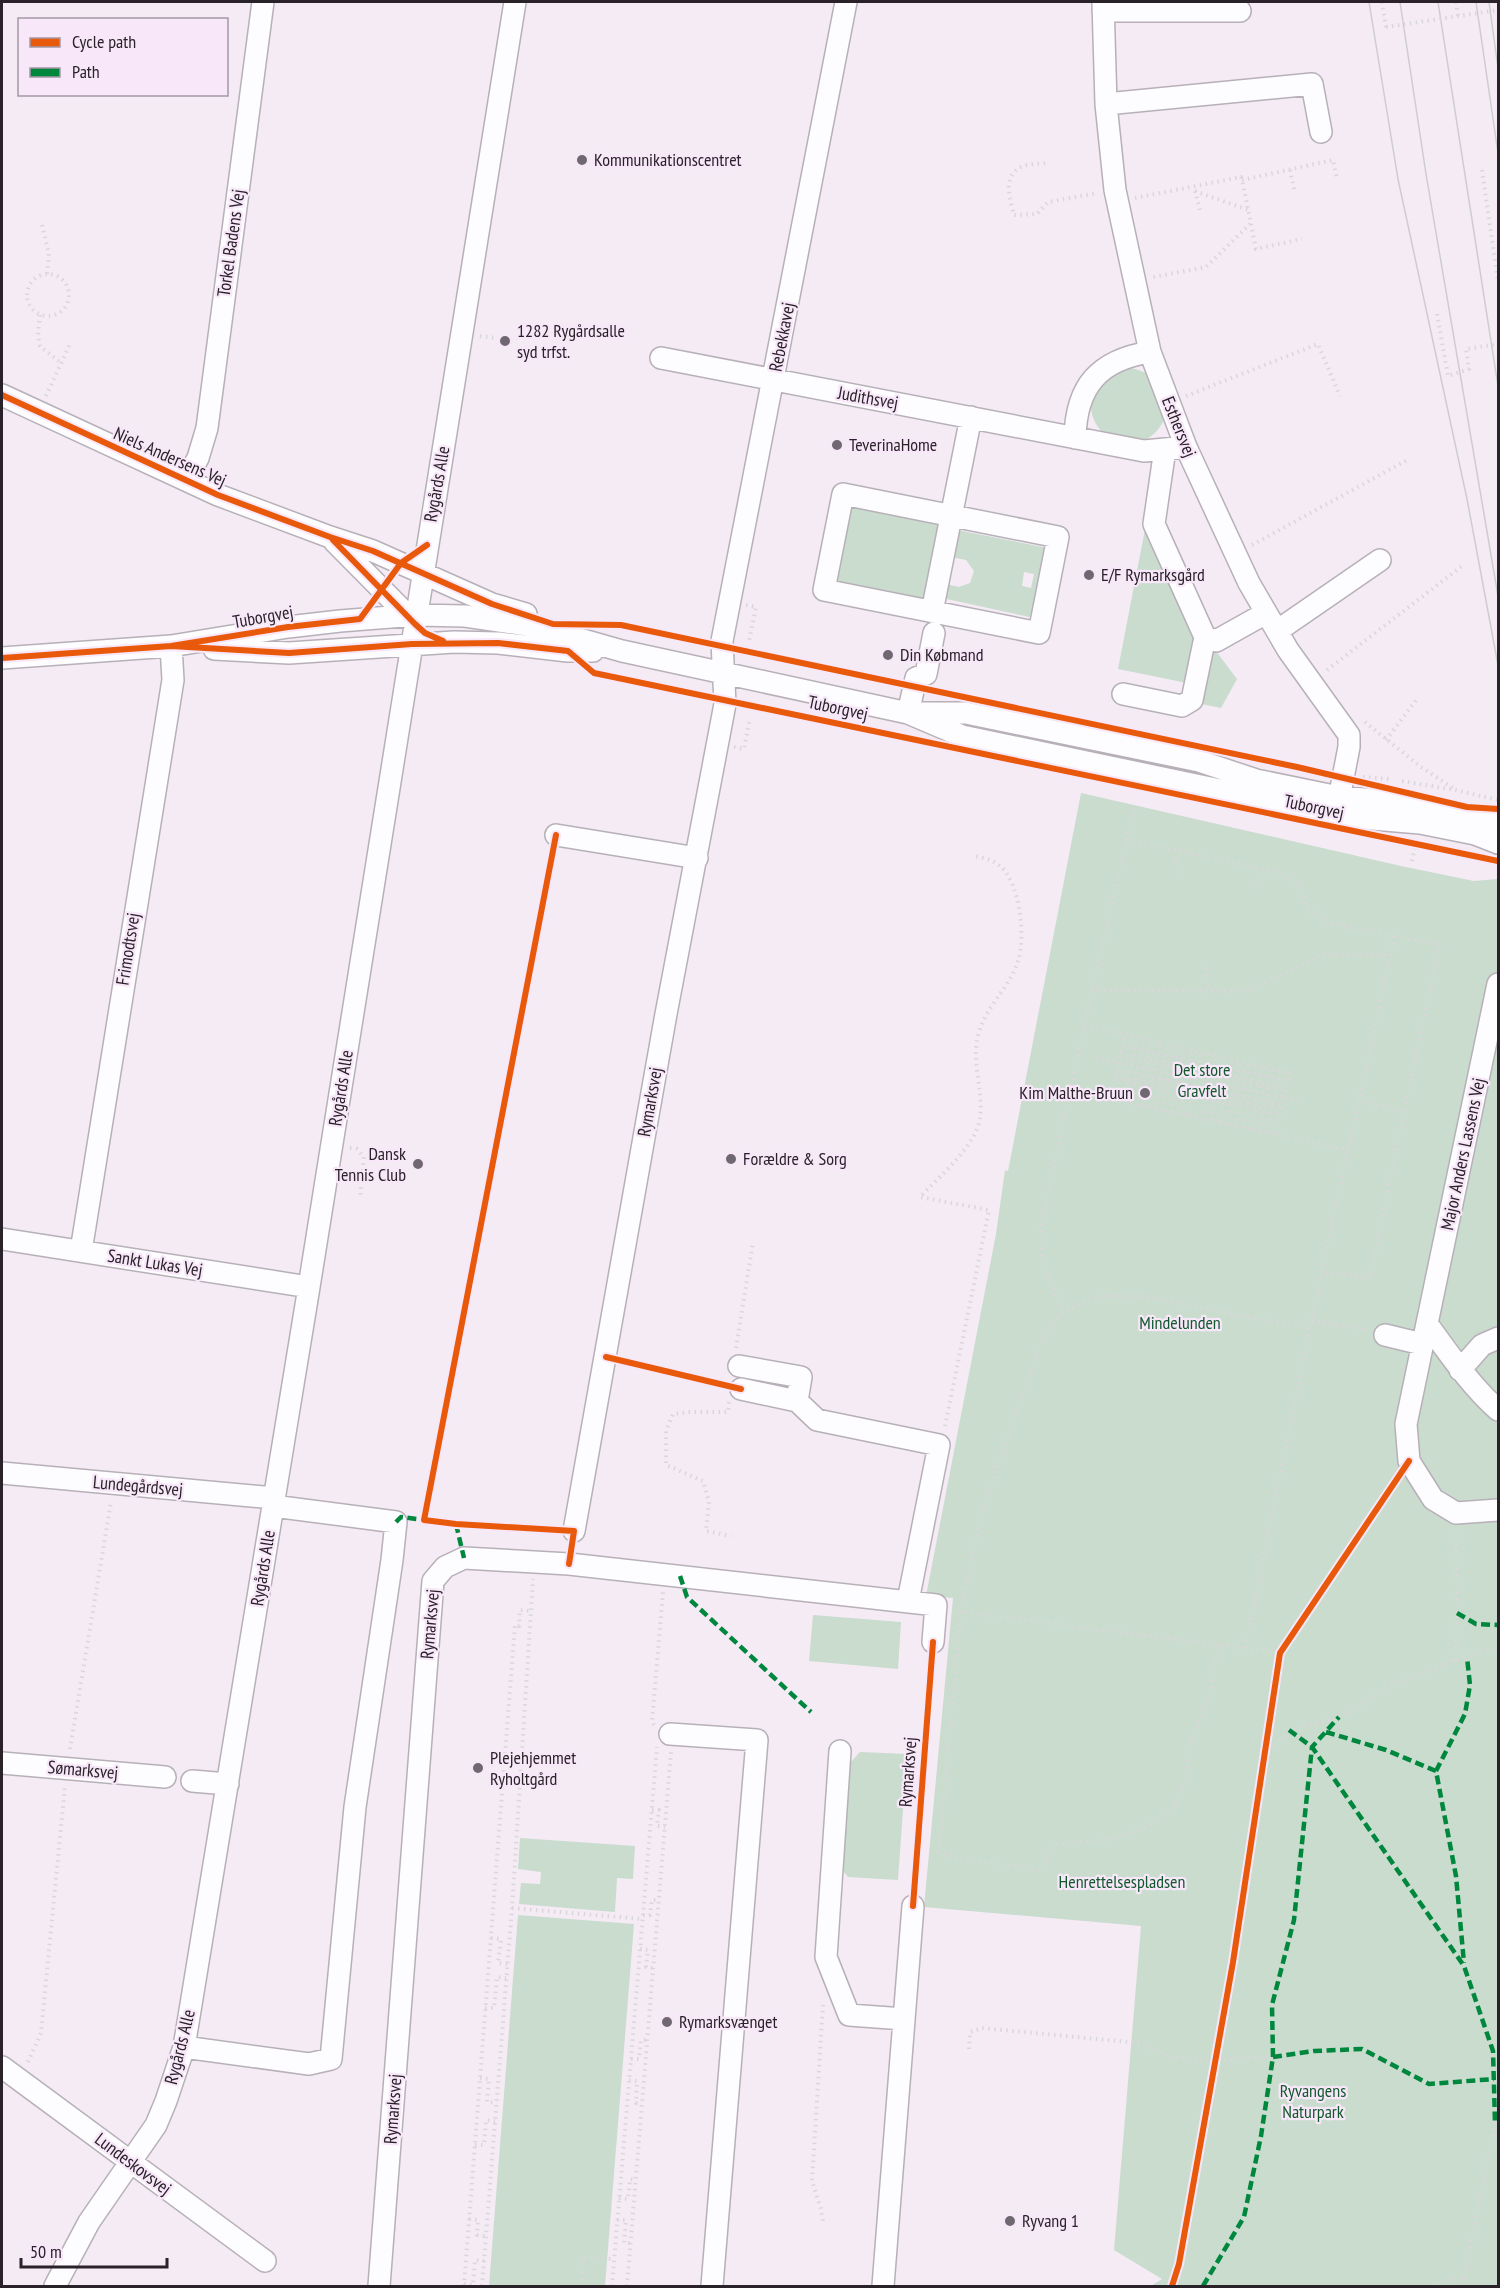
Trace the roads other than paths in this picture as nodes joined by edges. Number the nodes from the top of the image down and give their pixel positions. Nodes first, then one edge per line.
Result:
1 (263, 2) edge
2 (515, 2) edge
3 (846, 2) edge
4 (1103, 6) edge
5 (1240, 11) dead end
6 (1106, 105) junction
7 (1321, 132) dead end
8 (1150, 352) junction
9 (661, 358) dead end
10 (774, 381) junction
11 (2, 395) edge
12 (971, 417) junction
13 (1075, 438) junction
14 (1176, 448) junction
15 (186, 480) junction
16 (952, 516) junction
17 (330, 537) junction
18 (1380, 561) dead end
19 (423, 572) junction
20 (932, 612) junction
21 (1271, 622) junction
22 (413, 625) junction
23 (934, 633) dead end
24 (1205, 638) junction
25 (448, 642) joint
26 (171, 646) junction
27 (622, 651) junction
28 (2, 658) edge
29 (724, 673) junction
30 (1123, 694) dead end
31 (908, 713) junction
32 (1339, 796) junction
33 (1498, 824) edge
34 (555, 835) dead end
35 (1498, 843) edge
36 (697, 858) junction
37 (1498, 984) edge
38 (2, 1239) edge
39 (81, 1251) junction
40 (309, 1287) junction
41 (1376, 1333) road end
42 (1425, 1334) junction
43 (1498, 1338) edge
44 (739, 1366) road end
45 (1460, 1370) junction
46 (736, 1388) road end
47 (797, 1401) junction
48 (1498, 1410) edge
49 (2, 1473) edge
50 (273, 1502) junction
51 (1498, 1510) edge
52 (574, 1531) dead end
53 (908, 1601) junction
54 (933, 1642) dead end
55 (666, 1739) road end
56 (840, 1750) dead end
57 (2, 1763) edge
58 (165, 1778) dead end
59 (192, 1781) dead end
60 (228, 1784) junction
61 (913, 1906) dead end
62 (904, 2019) junction
63 (183, 2046) junction
64 (2, 2067) edge
65 (130, 2163) junction
66 (265, 2261) dead end
67 (55, 2286) edge
68 (379, 2286) edge
69 (711, 2286) edge
70 (883, 2286) edge

1 - 15 street, Torkel Badens Vej
2 - 19 street, Rygårds Alle
3 - 10 street, Rebekkavej
4 - 5 street
4 - 6 street, Esthersvej
6 - 7 street
6 - 8 street, Esthersvej
8 - 13 street
8 - 14 street, Esthersvej
9 - 10 street, Judithsvej
10 - 12 street, Judithsvej
10 - 29 street, Rebekkavej
11 - 15 street, Niels Andersens Vej
12 - 13 street, Judithsvej
12 - 16 street
13 - 14 street, Judithsvej
14 - 21 street, Esthersvej
14 - 24 street
15 - 17 street, Niels Andersens Vej
16 - 20 street
16 - 20 street
16 - 20 street
17 - 19 street, Niels Andersens Vej
17 - 22 street, Niels Andersens Vej
18 - 21 street
19 - 22 street, Rygårds Alle
19 - 27 street, Niels Andersens Vej
21 - 24 street
21 - 32 street, Esthersvej
22 - 25 street, Niels Andersens Vej
22 - 26 street, Tuborgvej
22 - 26 street, Tuborgvej
22 - 27 street, Tuborgvej
22 - 40 street, Rygårds Alle
23 - 31 street
24 - 30 street
25 - 27 street, Tuborgvej
26 - 28 street, Tuborgvej
26 - 39 street, Frimodtsvej
27 - 29 street, Tuborgvej
29 - 31 street, Tuborgvej
29 - 36 street, Rymarksvej
31 - 32 street, Tuborgvej
32 - 33 street, Tuborgvej
32 - 35 street, Tuborgvej
34 - 36 street
36 - 52 street, Rymarksvej
37 - 42 street, Major Anders Lassens Vej
38 - 39 street, Sankt Lukas Vej
39 - 40 street, Sankt Lukas Vej
40 - 50 street, Rygårds Alle
41 - 42 street
42 - 45 street
42 - 51 street, Major Anders Lassens Vej
43 - 45 street
44 - 47 street
45 - 48 street
46 - 47 street
47 - 53 street
49 - 50 street, Lundegårdsvej
50 - 60 street, Rygårds Alle
50 - 63 street, Lundegårdsvej
53 - 54 street, Rymarksvej
53 - 68 street, Rymarksvej
55 - 69 street
56 - 62 street
57 - 58 street, Sømarksvej
59 - 60 street
60 - 63 street, Rygårds Alle
61 - 62 street
62 - 70 street
63 - 65 street, Rygårds Alle
64 - 65 street, Lundeskovsvej
65 - 66 street, Lundeskovsvej
65 - 67 street, Rygårds Alle

